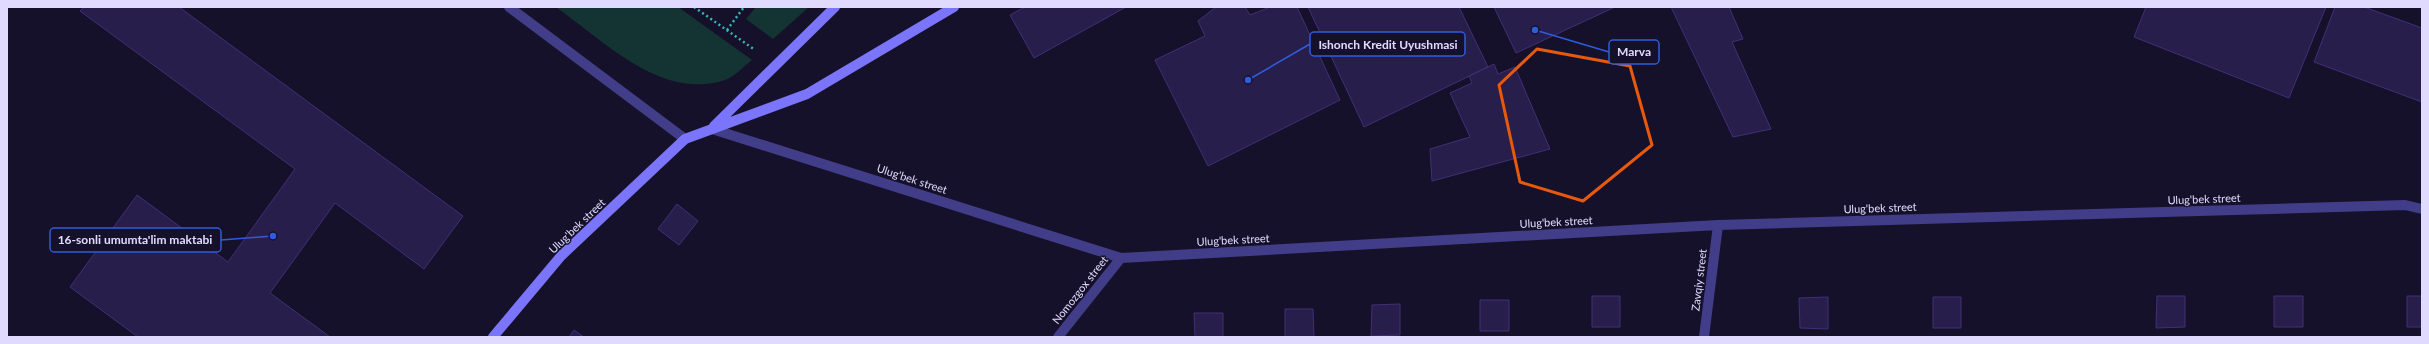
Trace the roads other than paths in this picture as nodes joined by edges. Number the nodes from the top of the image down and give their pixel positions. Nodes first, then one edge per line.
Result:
1 (510, 7) edge
2 (835, 7) edge
3 (954, 7) edge
4 (712, 129) junction
5 (686, 139) junction
6 (2422, 209) edge
7 (1718, 225) junction
8 (1121, 258) junction
9 (493, 337) edge
10 (1058, 337) edge
11 (1704, 337) edge

1 - 5 street
2 - 4 main road
3 - 4 main road
4 - 5 main road
4 - 8 street, Ulug'bek street
5 - 9 main road, Ulug'bek street
6 - 7 street, Ulug'bek street
7 - 8 street, Ulug'bek street
7 - 11 street, Zavqiy street
8 - 10 street, Nomozgoх street

